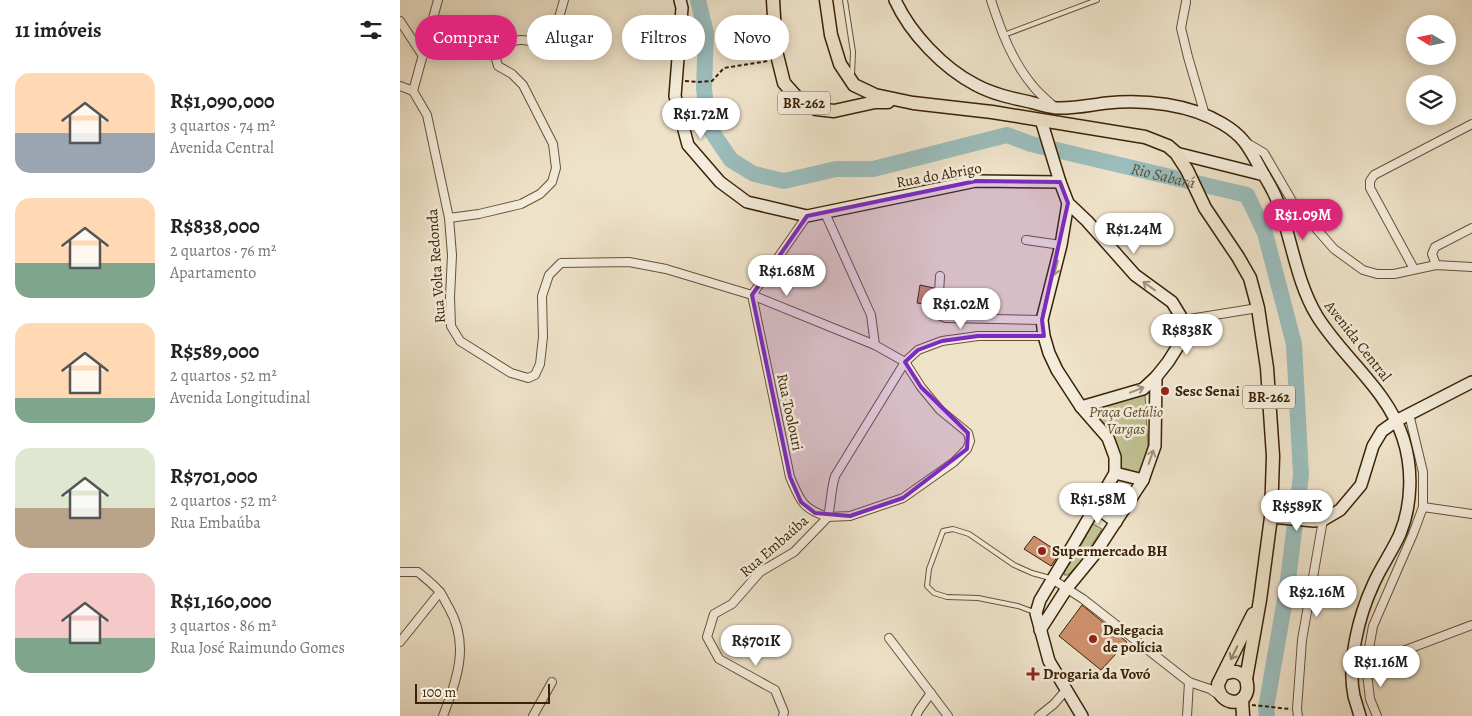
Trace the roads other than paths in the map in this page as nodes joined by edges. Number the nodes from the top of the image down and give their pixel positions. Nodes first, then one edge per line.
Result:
1 (438, 0) edge
2 (564, 0) edge
3 (680, 0) edge
4 (773, 0) edge
5 (826, 0) edge
6 (845, 0) edge
7 (895, 0) edge
8 (991, 0) edge
9 (1097, 0) edge
10 (1185, 1) edge
11 (434, 15) edge
12 (400, 21) edge
13 (1002, 36) junction
14 (415, 44) edge
15 (422, 60) edge
16 (853, 83) junction
17 (400, 86) edge
18 (413, 91) junction
19 (913, 103) junction
20 (851, 106) junction
21 (1056, 108) junction
22 (1204, 114) junction
23 (1472, 124) edge
24 (1043, 126) junction
25 (1245, 142) junction
26 (1176, 153) junction
27 (1264, 175) junction
28 (1060, 182) junction
29 (1068, 203) junction
30 (825, 213) junction
31 (806, 216) junction
32 (449, 218) junction
33 (1087, 221) junction
34 (1064, 228) junction
35 (1472, 228) edge
36 (1026, 240) dead end
37 (1061, 245) junction
38 (1436, 265) junction
39 (1472, 267) edge
40 (1414, 270) junction
41 (940, 276) dead end
42 (752, 295) junction
43 (1258, 308) junction
44 (1042, 320) junction
45 (1183, 320) junction
46 (1044, 336) junction
47 (875, 346) junction
48 (905, 362) junction
49 (1156, 377) junction
50 (1472, 382) edge
51 (1081, 407) junction
52 (1409, 414) junction
53 (1396, 421) junction
54 (1115, 474) junction
55 (1143, 480) junction
56 (1096, 507) junction
57 (1423, 507) junction
58 (1472, 514) edge
59 (828, 517) junction
60 (1277, 517) junction
61 (1319, 520) junction
62 (1116, 522) junction
63 (400, 572) edge
64 (1052, 579) junction
65 (1067, 588) junction
66 (440, 592) junction
67 (1260, 600) junction
68 (1036, 612) junction
69 (1472, 625) edge
70 (1040, 630) junction
71 (889, 638) dead end
72 (400, 642) edge
73 (1366, 665) junction
74 (1246, 679) junction
75 (552, 682) dead end
76 (1189, 682) junction
77 (1066, 690) junction
78 (931, 693) junction
79 (1228, 693) junction
80 (782, 715) edge
81 (442, 716) edge
82 (533, 716) edge
83 (792, 716) edge
84 (916, 716) edge
85 (948, 716) edge
86 (1039, 716) edge
87 (1082, 716) edge
88 (1187, 716) edge
89 (1239, 716) edge
90 (1243, 716) edge
91 (1298, 716) edge
92 (1360, 716) edge
93 (1377, 716) edge

1 - 11 street
2 - 32 street
3 - 31 street
4 - 20 main road, BR-262
5 - 16 main road
6 - 16 lane
7 - 21 street, Avenida Central
8 - 13 street
9 - 13 lane
10 - 22 street
12 - 14 street
13 - 21 street
15 - 18 street
16 - 19 main road, BR-262
16 - 20 main road
17 - 18 street
18 - 32 street, Rua Volta Redonda
19 - 20 main road, BR-262
19 - 24 main road, BR-262
21 - 22 street, Avenida Central
22 - 25 street, Avenida Central
23 - 40 street
24 - 26 main road, BR-262
24 - 28 street
25 - 27 street, Avenida Central
25 - 40 street
26 - 27 street
26 - 43 main road, BR-262
27 - 53 street, Avenida Central
28 - 29 street
28 - 30 street, Rua do Abrigo
29 - 33 street
29 - 34 street
30 - 31 street, Rua do Abrigo
30 - 47 street
31 - 42 street
32 - 42 street, Rua Volta Redonda
33 - 34 street
45 -> 33 street
34 - 37 street
35 - 38 street
36 - 37 street
37 -> 44 street
38 - 39 street
38 - 40 street
41 - 44 street
42 - 47 street
42 - 59 street, Rua Toolouri
43 - 45 street
43 - 60 main road, BR-262
44 - 46 street
45 - 49 street
46 - 48 street
46 - 51 street
47 - 48 street
48 - 59 street
48 - 59 street, Rua Embaúba
51 -> 49 street
55 -> 49 street
50 - 52 street
51 - 54 street
52 - 53 street
52 - 57 street
53 - 61 street
53 - 92 street, Avenida Central
54 - 55 street
54 - 56 street
55 - 62 street
56 - 62 street
56 - 64 street
57 - 58 street
57 - 73 street
59 - 80 street, Rua Embaúba
60 - 61 street
60 - 67 main road, BR-262
61 - 91 street
62 - 65 street
63 - 66 street
64 - 65 street
64 - 68 street
64 - 68 lane
65 - 70 street
65 - 76 street
66 - 72 street
66 - 81 street
67 - 74 main road, BR-262
67 -> 79 main road, BR-262
68 - 70 street
69 - 73 street
70 - 77 street
71 - 78 street
73 - 93 street
74 - 79 main road
74 - 79 main road
75 - 82 street
76 - 79 street
76 - 88 street
77 - 86 street
77 - 87 street
78 - 84 street
78 - 85 street
79 - 89 main road
79 - 90 main road, BR-262
80 - 83 street

